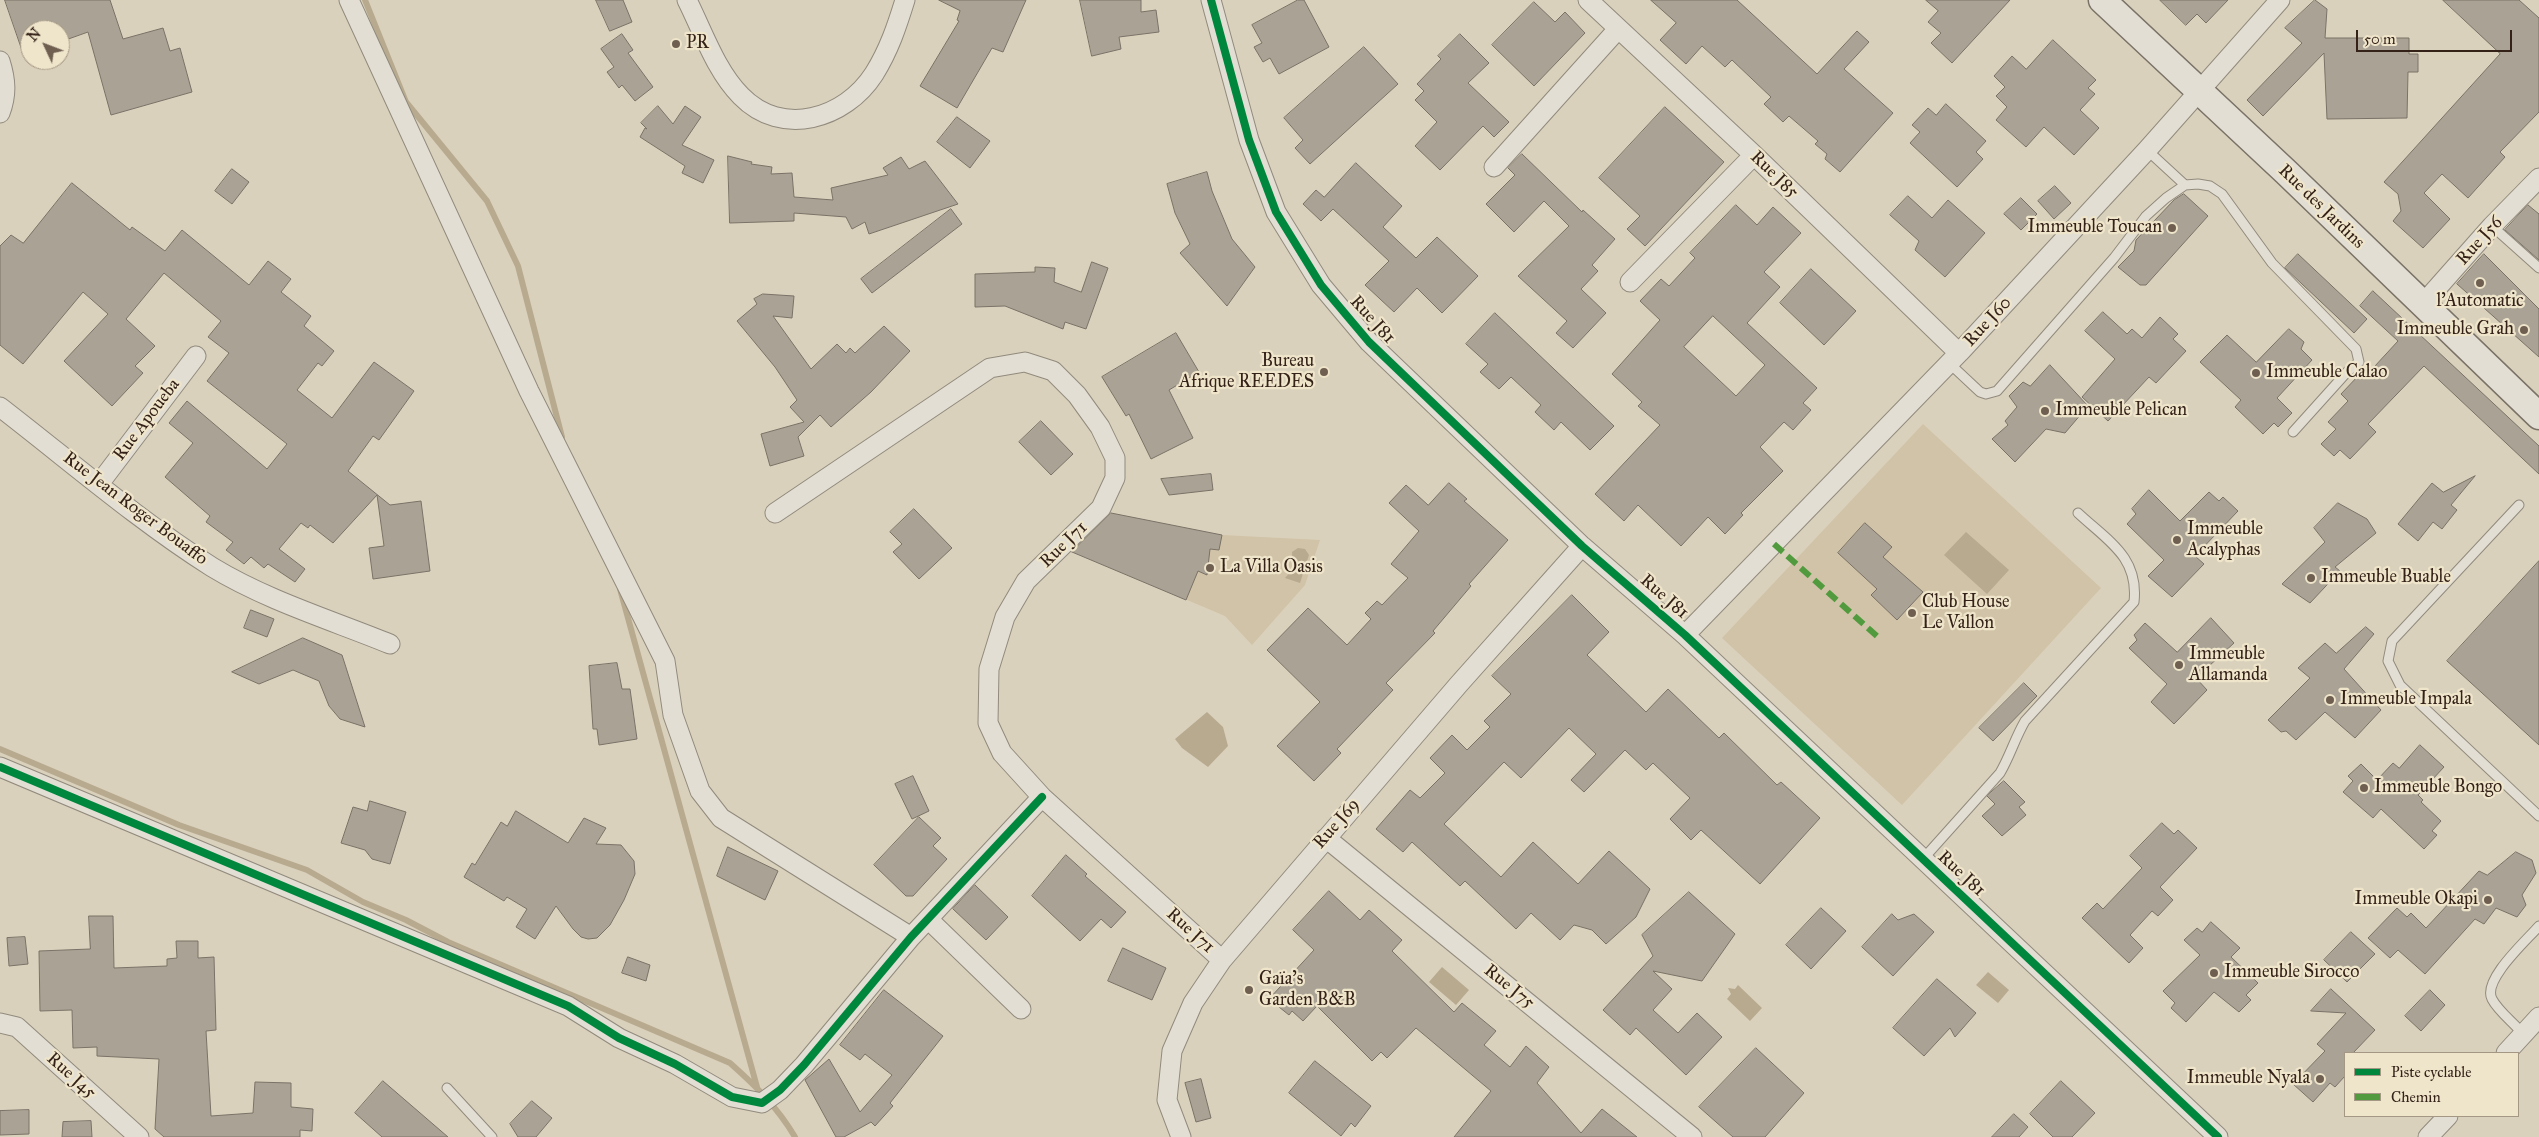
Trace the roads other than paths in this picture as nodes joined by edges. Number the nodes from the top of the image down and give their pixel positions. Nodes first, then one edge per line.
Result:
1 (349, 0) edge
2 (687, 0) edge
3 (905, 0) edge
4 (1212, 0) edge
5 (1588, 0) edge
6 (2102, 0) edge
7 (2280, 0) edge
8 (1618, 29) junction
9 (0, 61) edge
10 (2199, 92) junction
11 (0, 113) edge
12 (2147, 150) junction
13 (1754, 155) junction
14 (1494, 167) dead end
15 (2185, 185) junction
16 (2537, 185) edge
17 (2492, 226) junction
18 (2539, 268) edge
19 (1630, 282) dead end
20 (2422, 306) junction
21 (196, 356) dead end
22 (1954, 358) junction
23 (0, 407) edge
24 (2539, 416) edge
25 (2293, 432) dead end
26 (99, 484) junction
27 (2518, 504) dead end
28 (775, 513) dead end
29 (2078, 513) dead end
30 (1582, 546) junction
31 (1685, 635) junction
32 (390, 644) dead end
33 (0, 767) edge
34 (1042, 797) junction
35 (2539, 816) edge
36 (1326, 838) junction
37 (1923, 859) junction
38 (928, 919) junction
39 (2539, 926) edge
40 (911, 937) junction
41 (1222, 960) junction
42 (1021, 1009) dead end
43 (2539, 1017) edge
44 (0, 1023) edge
45 (2523, 1034) junction
46 (2507, 1052) edge
47 (447, 1088) dead end
48 (2447, 1117) edge
49 (139, 1137) edge
50 (492, 1137) edge
51 (1181, 1137) edge
52 (1692, 1137) edge
53 (2218, 1137) edge
54 (2428, 1137) edge

1 - 40 street
2 - 3 street
4 - 30 street, Rue J81
5 - 8 street, Rue J85
6 - 10 main road, Rue des Jardins
7 - 10 street, Rue J60
8 - 13 street, Rue J85
8 - 14 street
9 - 11 street
10 - 12 street, Rue J60
10 - 20 main road, Rue des Jardins
12 - 15 lane
12 - 22 street, Rue J60
13 - 19 street
13 - 22 street, Rue J85
15 - 22 lane
15 - 25 lane
16 - 17 street, Rue J56
17 - 18 lane
17 - 20 street, Rue J56
20 - 24 main road, Rue des Jardins
21 - 26 street, Rue Apoueba
22 - 31 street, Rue J60
23 - 26 street, Rue Jean Roger Bouaffo
26 - 32 street, Rue Jean Roger Bouaffo
27 - 35 lane
28 - 34 street, Rue J71
29 - 37 lane
30 - 31 street, Rue J81
30 - 36 street, Rue J69
31 - 37 street, Rue J81
33 - 40 street
34 - 38 street
34 - 41 street, Rue J71
36 - 41 street, Rue J69
36 - 52 street, Rue J75
37 - 53 street, Rue J81
38 - 40 street
38 - 42 street
39 - 45 lane
41 - 51 street, Rue J69
43 - 45 street
44 - 49 street, Rue J45
45 - 46 street
47 - 50 lane
48 - 54 street

